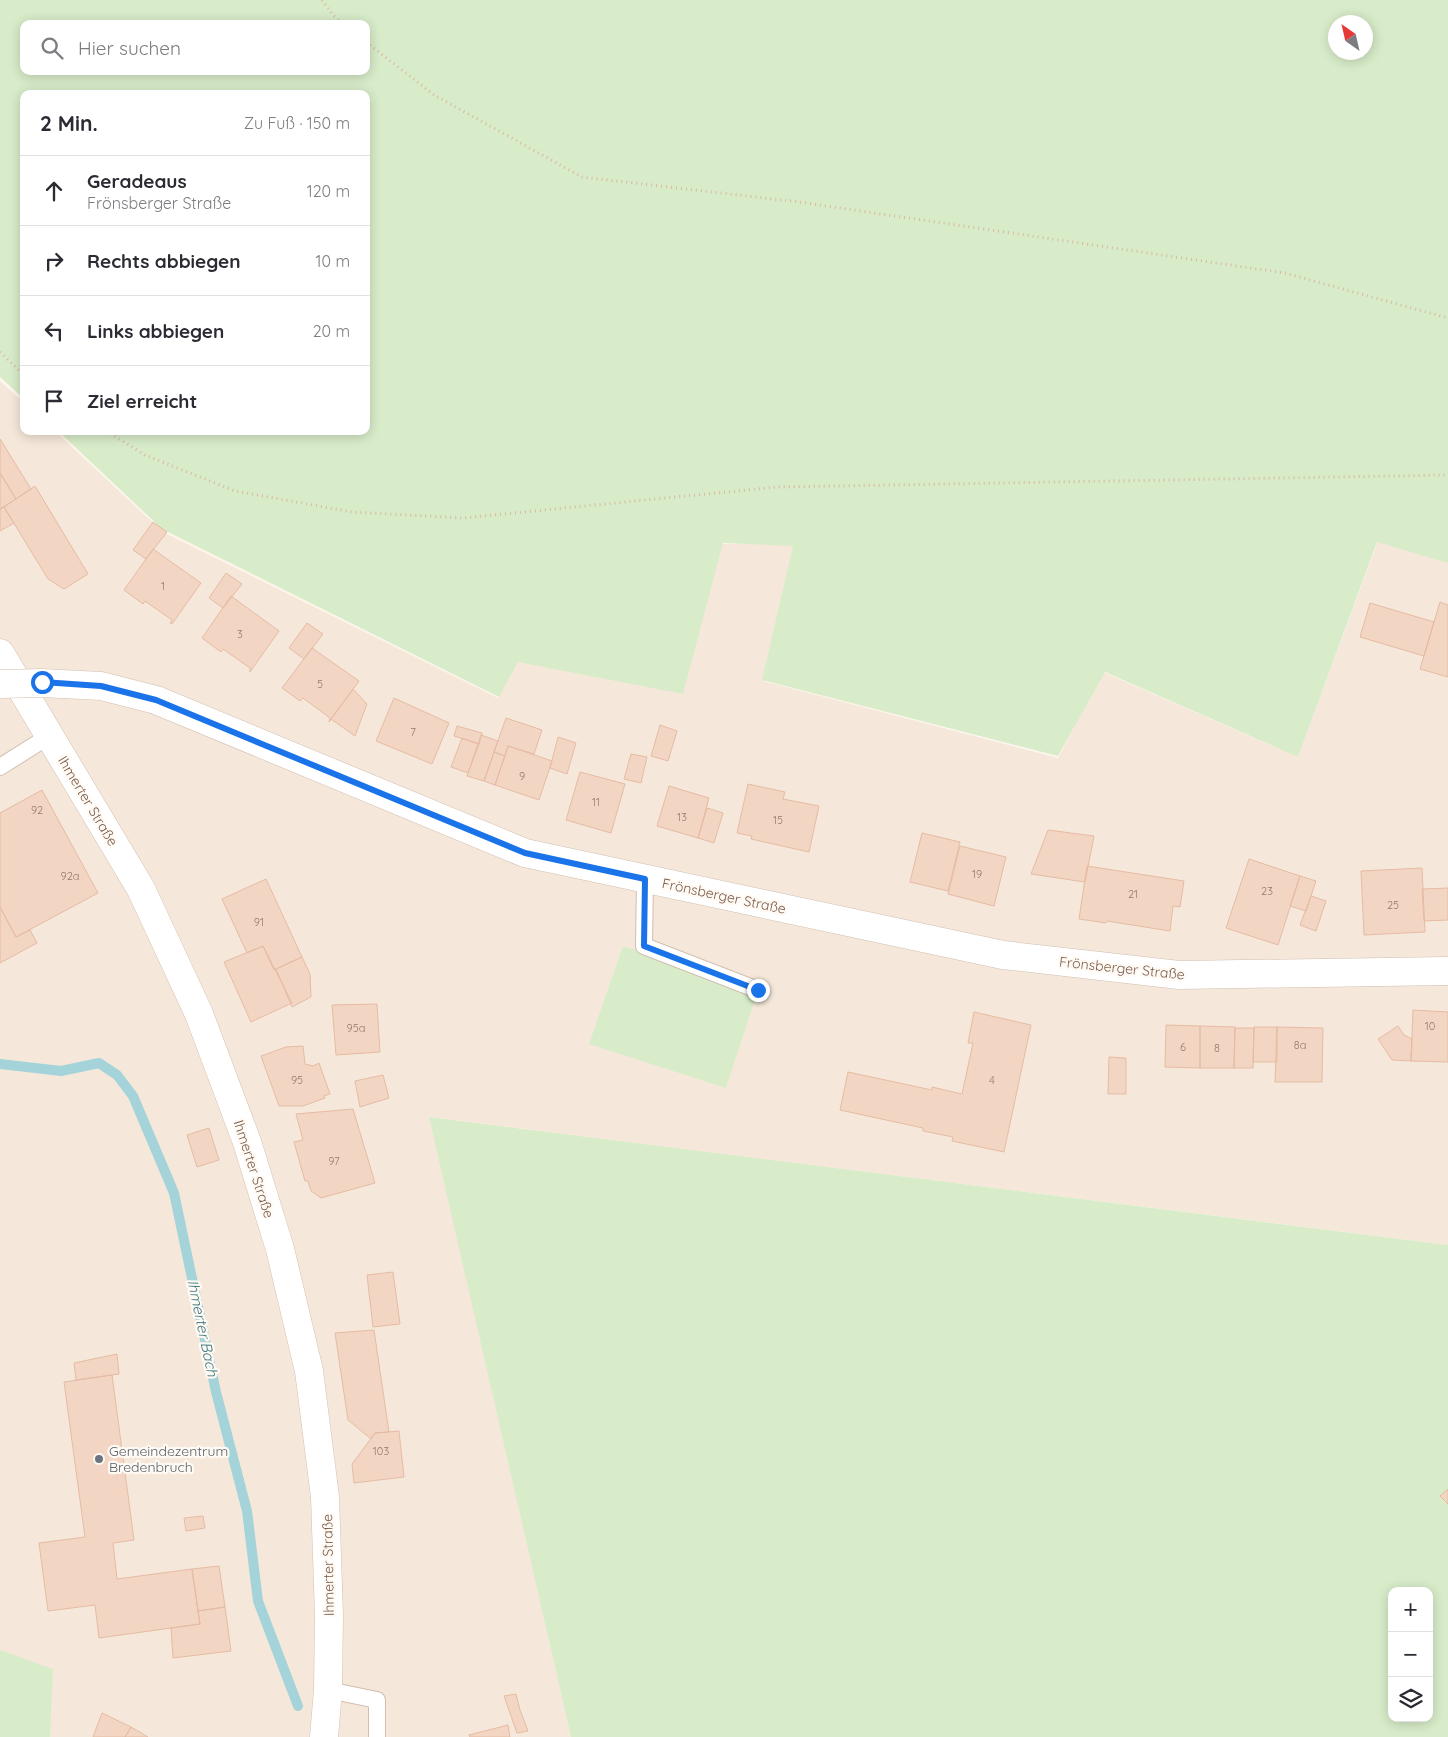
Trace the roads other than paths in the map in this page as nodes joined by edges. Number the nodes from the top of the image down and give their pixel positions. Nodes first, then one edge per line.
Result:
1 (0, 653) edge
2 (0, 684) edge
3 (49, 736) junction
4 (0, 767) edge
5 (645, 879) junction
6 (1448, 971) edge
7 (758, 990) dead end
8 (328, 1690) junction
9 (324, 1737) edge
10 (378, 1737) edge

1 - 3 street, Ihmerter Straße
2 - 5 street, Frönsberger Straße, bridge
3 - 4 lane
3 - 8 street, Ihmerter Straße
5 - 6 street, Frönsberger Straße
5 - 7 lane
8 - 9 street, Ihmerter Straße
8 - 10 lane

